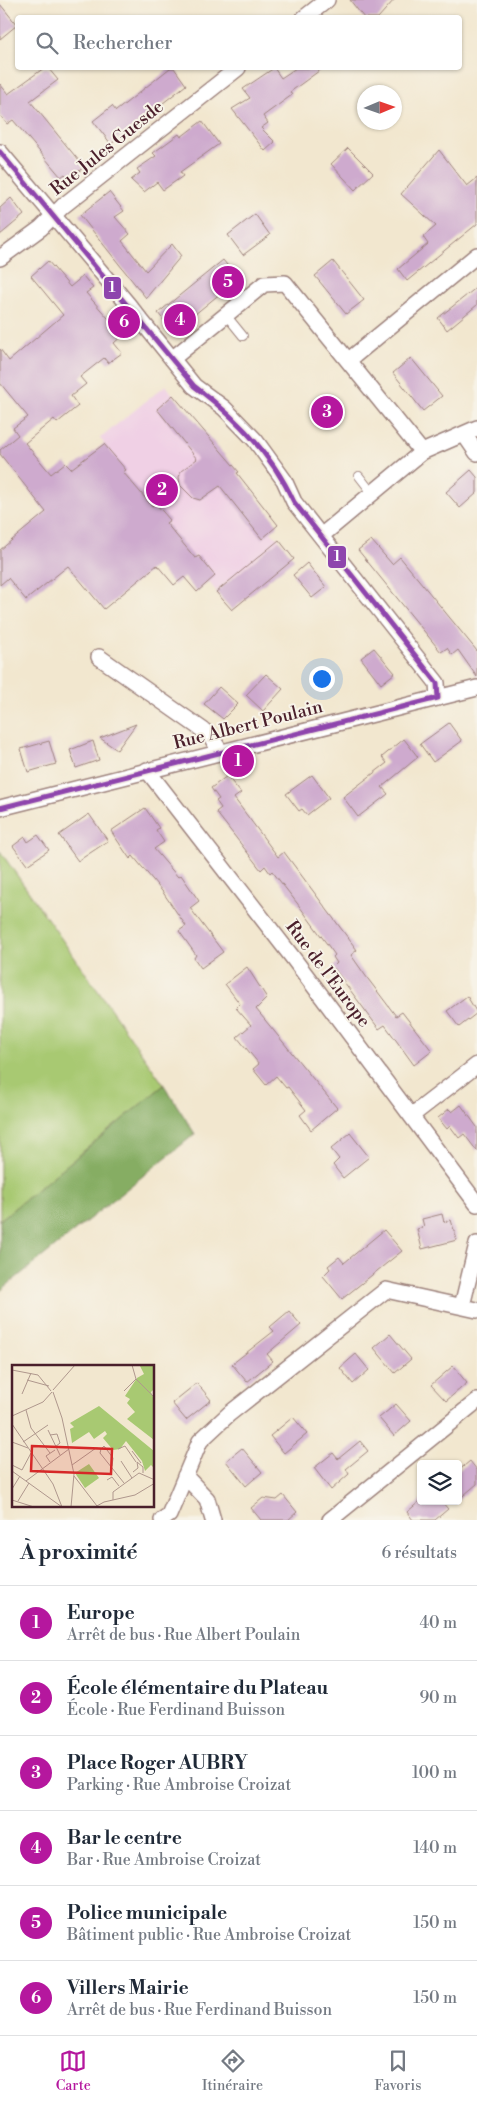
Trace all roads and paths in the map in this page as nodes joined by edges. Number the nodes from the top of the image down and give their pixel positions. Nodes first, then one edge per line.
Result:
1 (327, 0) edge
2 (308, 15) edge
3 (235, 70) edge
4 (0, 152) edge
5 (54, 215) junction
6 (477, 255) edge
7 (0, 258) edge
8 (226, 315) junction
9 (243, 336) dead end
10 (172, 358) junction
11 (349, 360) junction
12 (471, 431) edge
13 (422, 452) junction
14 (477, 453) edge
15 (359, 476) dead end
16 (373, 494) junction
17 (321, 536) junction
18 (100, 657) dead end
19 (477, 688) edge
20 (438, 698) junction
21 (220, 751) junction
22 (147, 770) junction
23 (0, 808) edge
24 (477, 1065) edge
25 (411, 1116) junction
26 (477, 1204) edge
27 (477, 1244) edge
28 (462, 1306) junction
29 (477, 1310) edge
30 (477, 1401) edge
31 (185, 1476) junction
32 (162, 1520) edge
33 (214, 1520) edge
34 (330, 1520) edge

1 - 2 street
3 - 5 street, Rue Jules Guesde
4 - 5 street
5 - 7 street, Rue Jules Guesde
5 - 10 street
6 - 11 street
8 - 9 lane
8 - 10 street
8 - 11 street
10 - 17 street
11 - 13 street
12 - 13 street
12 - 14 street
13 - 16 street
15 - 16 lane
16 - 17 street
17 - 20 street
18 - 21 street
19 - 20 street, Rue Albert Poulain
20 - 21 street, Rue Albert Poulain
21 - 22 street, Rue Albert Poulain
22 - 23 street, Rue Albert Poulain
22 - 25 street, Rue de l'Europe
24 - 25 street
25 - 26 street, Rue de l'Europe
27 - 28 street
28 - 29 street
28 - 31 street
30 - 34 street
31 - 32 street
31 - 33 street

